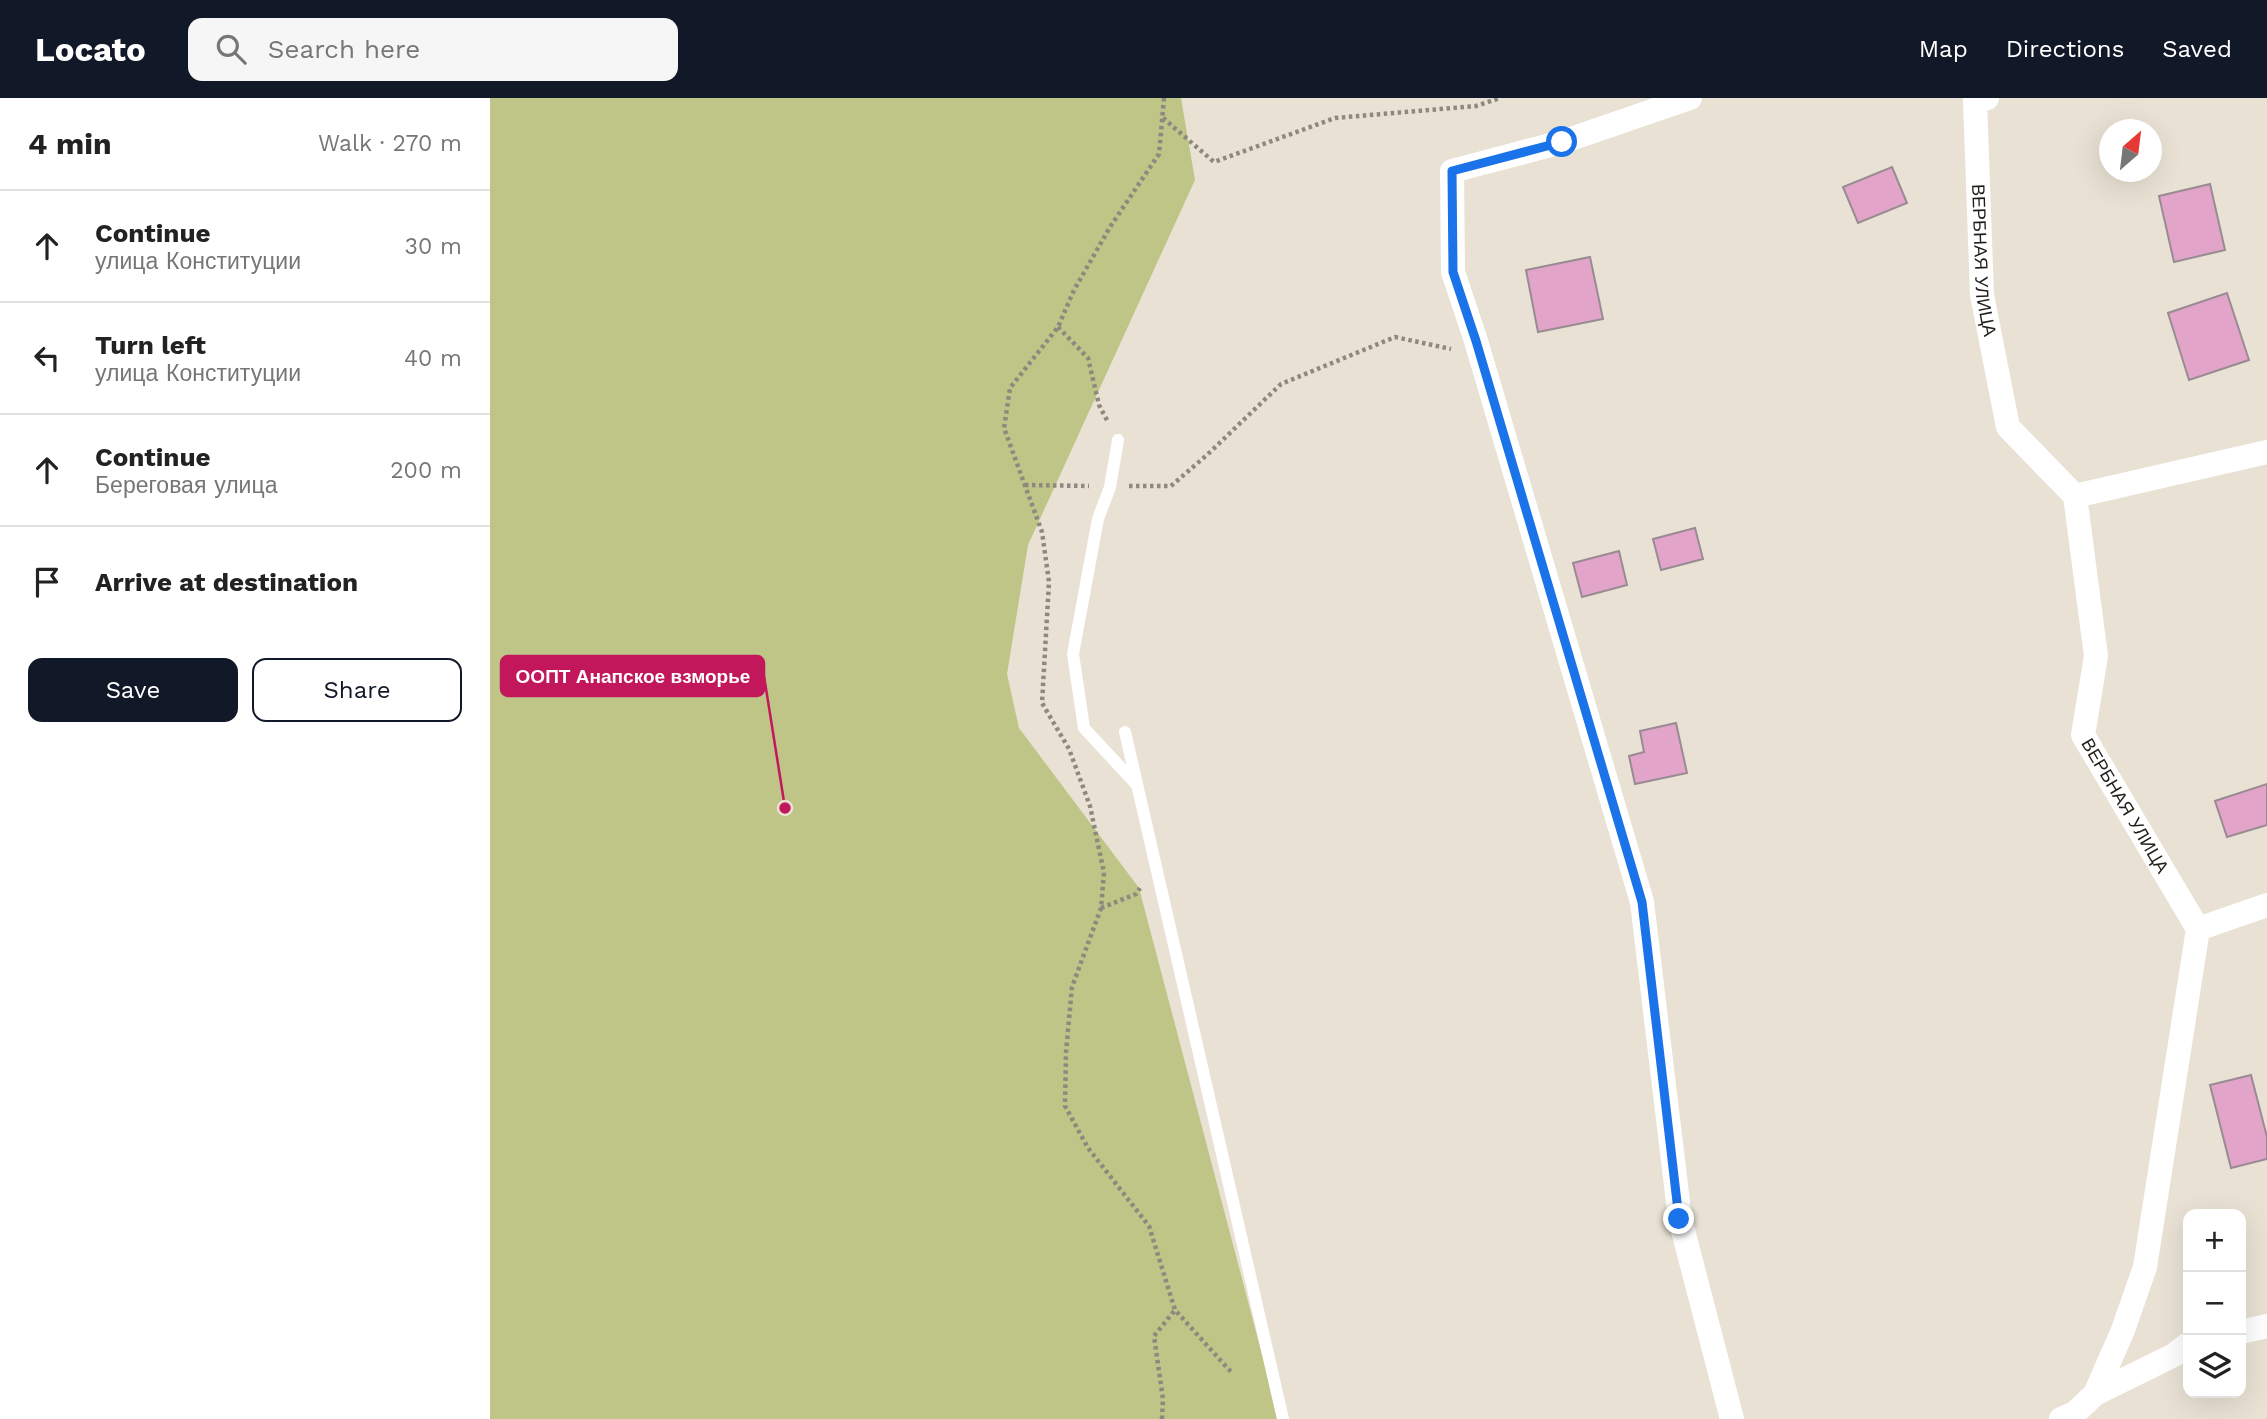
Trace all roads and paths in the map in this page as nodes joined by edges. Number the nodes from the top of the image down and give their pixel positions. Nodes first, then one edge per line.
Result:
1 (1500, 98) edge
2 (1690, 98) edge
3 (1981, 100) edge
4 (1163, 118) dead end
5 (1058, 327) dead end
6 (1479, 356) junction
7 (1118, 440) joint
8 (2267, 452) edge
9 (1025, 485) dead end
10 (1110, 487) junction
11 (2075, 496) junction
12 (1125, 732) dead end
13 (1137, 785) junction
14 (1155, 863) junction
15 (2267, 905) edge
16 (1101, 908) dead end
17 (2198, 929) junction
18 (1175, 1310) dead end
19 (2267, 1326) edge
20 (2246, 1331) edge
21 (2183, 1347) edge
22 (2095, 1394) junction
23 (1162, 1419) edge
24 (1283, 1419) edge
25 (1732, 1419) edge
26 (2061, 1419) edge

1 - 4 path
2 - 6 street
3 - 11 street, ВЕРБНАЯ УЛИЦА
5 - 7 path
6 - 10 path
6 - 25 street
7 - 10 lane
8 - 11 street
9 - 10 path
10 - 13 lane
11 - 17 street, ВЕРБНАЯ УЛИЦА
12 - 13 lane
13 - 14 lane
14 - 16 path
14 - 24 lane
15 - 17 street
17 - 22 street
18 - 23 path
19 - 20 street
21 - 22 street
22 - 26 street

